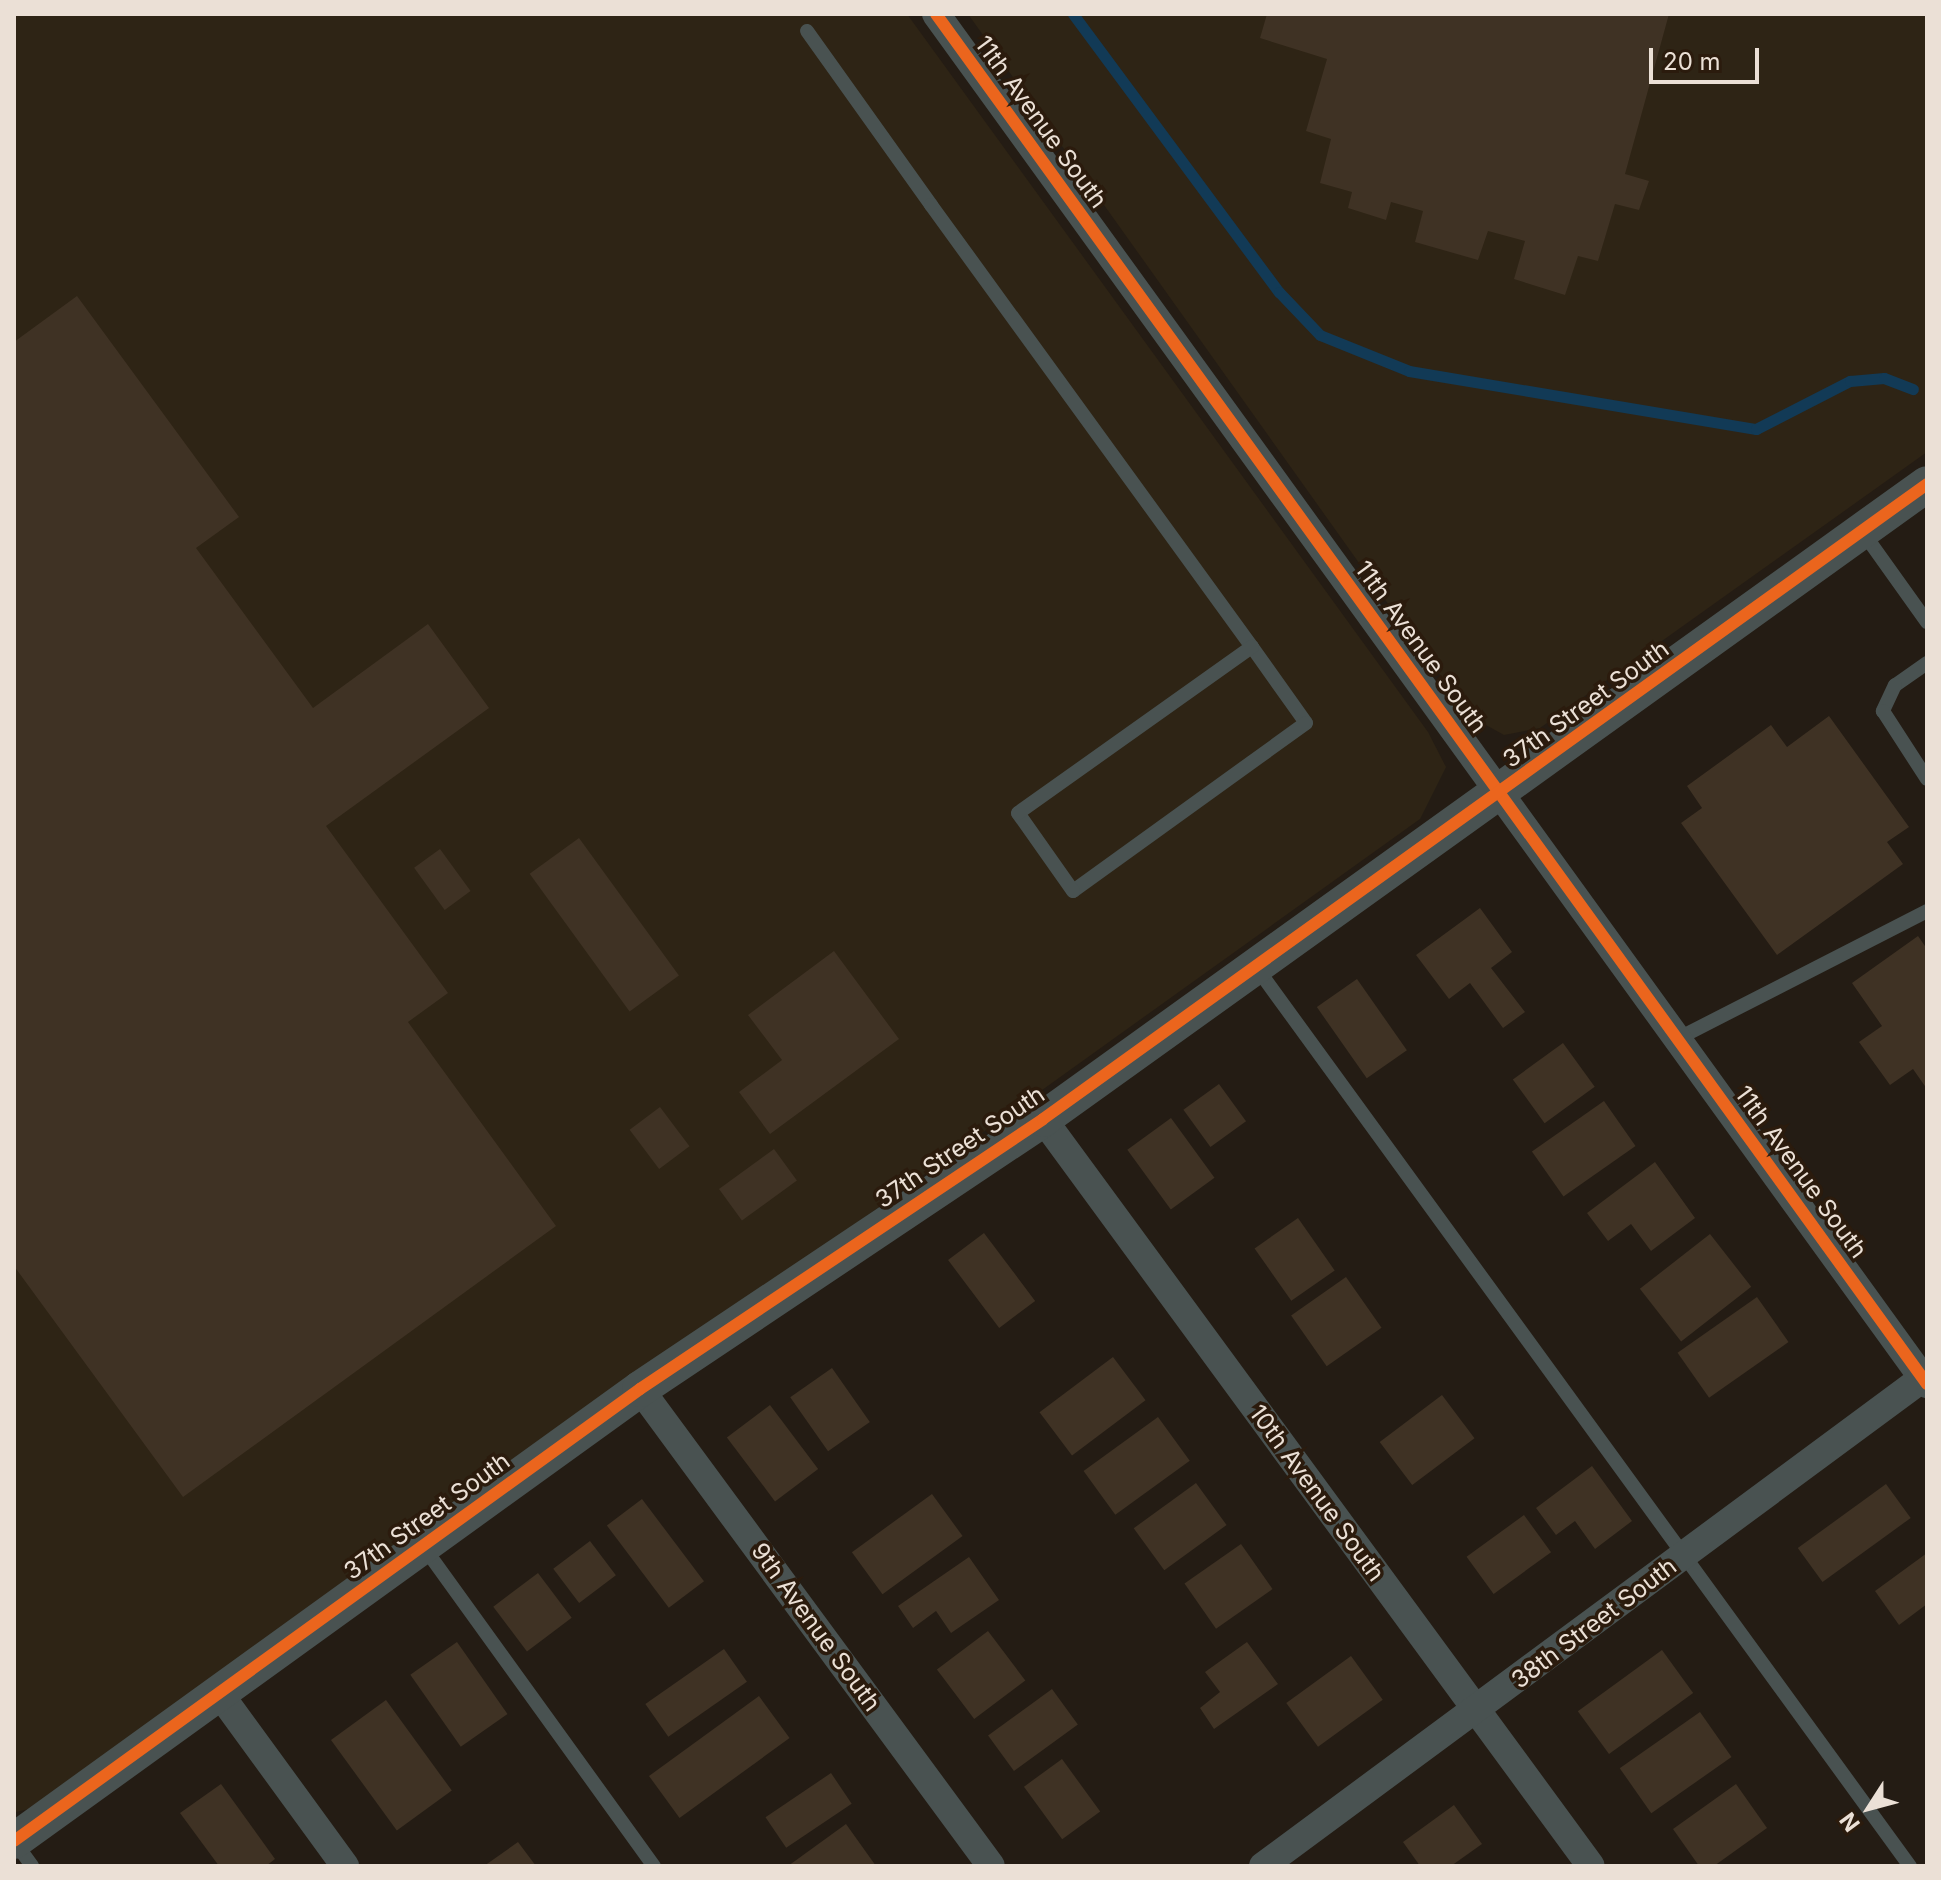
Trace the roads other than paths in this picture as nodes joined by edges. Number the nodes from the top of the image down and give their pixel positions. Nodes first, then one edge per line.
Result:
1 (936, 14) edge
2 (807, 31) dead end
3 (1927, 484) edge
4 (1862, 531) junction
5 (1927, 622) edge
6 (1252, 647) junction
7 (1927, 663) edge
8 (1927, 779) edge
9 (1499, 794) junction
10 (1927, 911) edge
11 (1256, 967) junction
12 (1677, 1039) junction
13 (1043, 1119) junction
14 (1925, 1381) edge
15 (640, 1389) junction
16 (423, 1545) junction
17 (1683, 1556) junction
18 (219, 1693) junction
19 (1477, 1711) junction
20 (14, 1841) edge
21 (32, 1866) edge
22 (345, 1866) edge
23 (654, 1866) edge
24 (991, 1866) edge
25 (1263, 1866) edge
26 (1591, 1866) edge
27 (1910, 1866) edge

1 - 9 street, 11th Avenue South
2 - 6 lane
3 - 4 street, 37th Street South
4 - 5 lane
4 - 9 street, 37th Street South
6 - 6 lane
7 - 8 lane
9 - 11 street, 37th Street South
9 - 12 street, 11th Avenue South
10 - 12 lane
11 - 13 street, 37th Street South
11 - 17 lane
12 - 14 street, 11th Avenue South
13 - 15 street, 37th Street South
13 - 19 street, 10th Avenue South
14 - 17 street, 38th Street South
15 - 16 street, 37th Street South
15 - 24 street, 9th Avenue South
16 - 18 street, 37th Street South
16 - 23 lane
17 - 19 street, 38th Street South
17 - 27 lane
18 - 20 street, 37th Street South
18 - 22 street
19 - 25 street, 38th Street South
19 - 26 street, 10th Avenue South
20 - 21 lane

